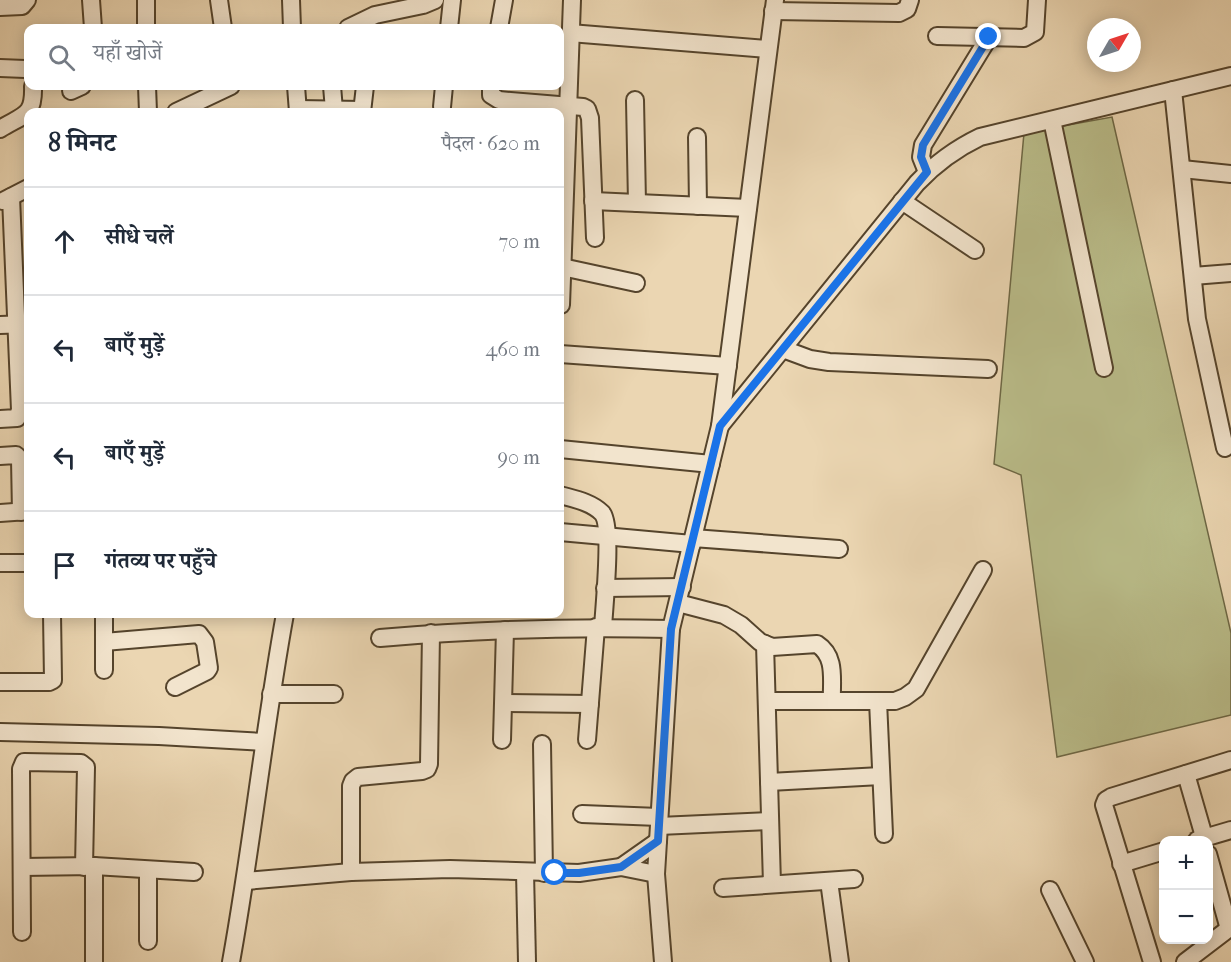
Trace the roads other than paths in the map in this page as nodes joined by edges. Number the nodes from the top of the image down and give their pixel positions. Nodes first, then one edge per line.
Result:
1 (27, 0) edge
2 (91, 0) edge
3 (146, 0) edge
4 (219, 0) edge
5 (291, 0) edge
6 (435, 0) edge
7 (452, 0) edge
8 (504, 0) edge
9 (572, 0) edge
10 (910, 0) edge
11 (1037, 0) edge
12 (774, 5) edge
13 (0, 7) edge
14 (375, 14) edge
15 (93, 24) edge
16 (146, 24) edge
17 (222, 24) edge
18 (292, 24) edge
19 (356, 24) edge
20 (449, 24) edge
21 (500, 24) edge
22 (567, 36) edge
23 (937, 36) dead end
24 (989, 37) junction
25 (768, 49) junction
26 (0, 68) edge
27 (24, 69) edge
28 (1231, 76) edge
29 (33, 90) edge
30 (147, 90) edge
31 (221, 90) edge
32 (296, 90) edge
33 (332, 90) edge
34 (365, 90) edge
35 (444, 90) edge
36 (491, 90) edge
37 (1173, 90) junction
38 (635, 100) dead end
39 (567, 106) junction
40 (442, 107) dead end
41 (32, 108) edge
42 (148, 108) edge
43 (184, 108) edge
44 (298, 108) edge
45 (334, 108) edge
46 (362, 108) edge
47 (24, 115) edge
48 (1052, 120) junction
49 (0, 129) edge
50 (564, 131) edge
51 (697, 137) dead end
52 (1182, 169) junction
53 (927, 172) junction
54 (1231, 174) edge
55 (24, 190) edge
56 (5, 200) edge
57 (593, 201) junction
58 (902, 201) junction
59 (637, 203) junction
60 (698, 206) junction
61 (748, 208) junction
62 (595, 238) dead end
63 (975, 250) dead end
64 (564, 267) edge
65 (1231, 273) edge
66 (1193, 276) junction
67 (636, 283) dead end
68 (15, 325) edge
69 (783, 349) junction
70 (564, 354) edge
71 (728, 366) junction
72 (1104, 368) dead end
73 (988, 369) dead end
74 (23, 370) edge
75 (0, 371) edge
76 (0, 419) edge
77 (720, 426) junction
78 (1225, 448) dead end
79 (564, 449) edge
80 (0, 456) edge
81 (711, 464) junction
82 (24, 471) edge
83 (564, 496) edge
84 (24, 511) edge
85 (0, 513) edge
86 (564, 532) edge
87 (608, 536) junction
88 (693, 541) junction
89 (839, 549) dead end
90 (0, 563) edge
91 (24, 563) edge
92 (983, 570) dead end
93 (605, 588) junction
94 (680, 595) junction
95 (52, 618) edge
96 (104, 618) edge
97 (284, 618) edge
98 (599, 628) junction
99 (671, 629) junction
100 (505, 630) junction
101 (430, 633) junction
102 (380, 639) dead end
103 (104, 642) junction
104 (765, 644) junction
105 (104, 670) dead end
106 (0, 682) edge
107 (174, 687) dead end
108 (271, 694) junction
109 (334, 694) dead end
110 (767, 701) junction
111 (832, 701) junction
112 (878, 701) junction
113 (504, 703) junction
114 (590, 704) junction
115 (0, 732) edge
116 (502, 740) dead end
117 (587, 740) dead end
118 (264, 742) junction
119 (542, 744) dead end
120 (1231, 760) edge
121 (1186, 774) junction
122 (881, 776) junction
123 (769, 782) junction
124 (582, 813) dead end
125 (770, 821) junction
126 (659, 828) junction
127 (1231, 830) edge
128 (884, 834) dead end
129 (1202, 836) edge
130 (1213, 839) edge
131 (1159, 853) edge
132 (1121, 864) junction
133 (89, 866) junction
134 (22, 867) junction
135 (621, 867) junction
136 (148, 870) junction
137 (194, 872) dead end
138 (351, 872) junction
139 (525, 872) junction
140 (1213, 872) edge
141 (544, 873) junction
142 (656, 874) junction
143 (854, 879) dead end
144 (829, 880) junction
145 (246, 881) junction
146 (772, 884) junction
147 (723, 888) dead end
148 (1050, 890) dead end
149 (1230, 928) edge
150 (22, 932) dead end
151 (148, 941) dead end
152 (94, 962) edge
153 (231, 962) edge
154 (527, 962) edge
155 (663, 962) edge
156 (840, 962) edge
157 (1085, 962) edge
158 (1152, 962) edge
159 (1185, 962) edge

1 - 13 street
2 - 15 street
3 - 16 street
4 - 17 street
5 - 18 street
6 - 14 street
7 - 20 street
8 - 21 street
9 - 22 street
10 - 12 street
11 - 24 street
12 - 25 street
14 - 19 street
22 - 25 street
22 - 39 street
23 - 24 street
24 - 53 street
25 - 61 street
26 - 27 street
28 - 37 street
29 - 41 street
30 - 42 street
31 - 43 street
32 - 44 street
33 - 45 street
34 - 46 street
35 - 40 street
36 - 39 street
37 - 48 street
37 - 52 street
38 - 59 street
39 - 50 street
39 - 57 street
47 - 49 street
48 - 53 street
48 - 72 street
51 - 60 street
52 - 54 street
52 - 66 street
53 - 58 street
55 - 56 street
56 - 68 street
57 - 59 street
57 - 62 street
58 - 63 street
58 - 69 street
59 - 60 street
60 - 61 street
61 - 71 street
64 - 67 street
65 - 66 street
66 - 78 street
68 - 74 street
69 - 73 street
69 - 77 street
70 - 71 street
71 - 77 street
74 - 75 street
74 - 76 street
77 - 81 street
79 - 81 street
80 - 82 street
81 - 88 street
83 - 87 street
84 - 85 street
86 - 87 street
87 - 88 street
87 - 93 street
88 - 89 street
88 - 94 street
90 - 91 street
92 - 112 street
93 - 94 street
93 - 98 street
94 - 99 street
94 - 104 street
95 - 106 street
96 - 103 street
97 - 108 street
98 - 99 street
98 - 100 street
98 - 114 street
99 - 126 street
100 - 101 street
100 - 113 street
101 - 102 street
101 - 138 street
103 - 105 street
103 - 107 street
104 - 110 street
104 - 111 street
108 - 109 street
108 - 118 street
110 - 111 street
110 - 123 street
111 - 112 street
112 - 122 street
113 - 114 street
113 - 116 street
114 - 117 street
115 - 118 street
118 - 145 street
119 - 141 street
120 - 121 street
121 - 129 street
121 - 132 street
122 - 123 street
122 - 128 street
123 - 125 street
124 - 126 street
125 - 126 street
125 - 146 street
126 - 135 street
126 - 142 street
127 - 130 street
131 - 132 street
132 - 158 street
133 - 134 street
133 - 134 street
133 - 136 street
133 - 152 street
134 - 150 street
135 - 141 street
135 - 142 street
136 - 137 street
136 - 151 street
138 - 139 street
138 - 145 street
139 - 141 street
139 - 154 street
140 - 149 street
142 - 155 street
143 - 144 street
144 - 146 street
144 - 156 street
145 - 153 street
146 - 147 street
148 - 157 street
149 - 159 street

